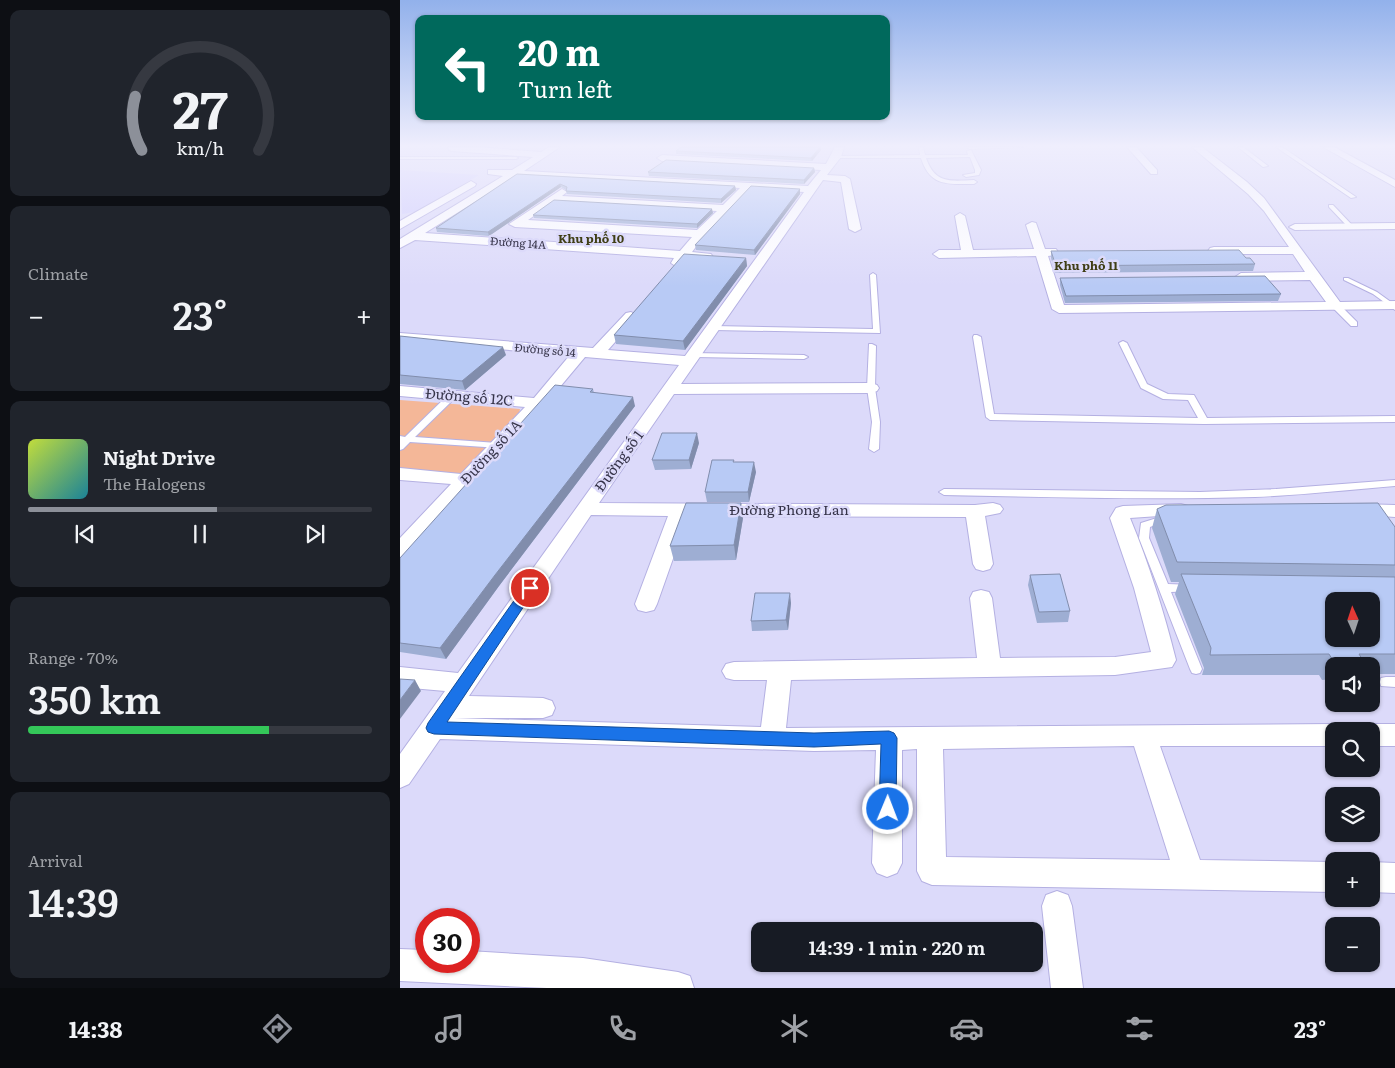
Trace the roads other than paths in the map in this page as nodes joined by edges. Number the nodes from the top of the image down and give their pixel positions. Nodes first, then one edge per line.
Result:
1 (456, 193) edge
2 (480, 193) edge
3 (561, 193) edge
4 (740, 193) edge
5 (807, 193) edge
6 (848, 193) edge
7 (1255, 193) edge
8 (1347, 193) edge
9 (1353, 197) dead end
10 (552, 199) junction
11 (1331, 206) dead end
12 (724, 208) junction
13 (960, 216) dead end
14 (400, 217) edge
15 (414, 218) junction
16 (439, 219) junction
17 (517, 223) junction
18 (1032, 225) dead end
19 (400, 226) edge
20 (1350, 226) junction
21 (1395, 226) edge
22 (1296, 227) dead end
23 (855, 228) dead end
24 (700, 234) junction
25 (412, 236) junction
26 (490, 241) junction
27 (400, 244) edge
28 (1295, 250) junction
29 (1197, 251) edge
30 (1040, 252) junction
31 (1069, 252) edge
32 (968, 253) junction
33 (940, 254) dead end
34 (684, 255) junction
35 (722, 258) edge
36 (741, 260) edge
37 (760, 261) junction
38 (670, 270) edge
39 (872, 275) dead end
40 (1312, 276) junction
41 (1225, 277) edge
42 (1054, 279) joint
43 (1346, 279) dead end
44 (1336, 306) junction
45 (1394, 306) edge
46 (638, 308) edge
47 (1354, 324) dead end
48 (714, 328) junction
49 (400, 337) edge
50 (977, 337) dead end
51 (1123, 343) dead end
52 (872, 346) dead end
53 (588, 353) junction
54 (804, 357) dead end
55 (693, 358) junction
56 (872, 388) junction
57 (671, 389) junction
58 (400, 391) edge
59 (453, 396) junction
60 (538, 403) junction
61 (1395, 419) edge
62 (1204, 421) junction
63 (404, 439) edge
64 (497, 446) junction
65 (400, 447) edge
66 (874, 449) dead end
67 (400, 474) edge
68 (465, 480) junction
69 (1395, 483) edge
70 (944, 492) dead end
71 (584, 509) junction
72 (680, 510) junction
73 (1278, 510) edge
74 (1336, 510) edge
75 (1395, 511) edge
76 (1157, 521) edge
77 (400, 550) edge
78 (983, 564) dead end
79 (1165, 588) junction
80 (1203, 588) edge
81 (981, 598) dead end
82 (646, 604) dead end
83 (990, 668) junction
84 (1196, 669) dead end
85 (780, 670) junction
86 (734, 671) dead end
87 (400, 677) edge
88 (464, 683) junction
89 (447, 706) junction
90 (543, 708) dead end
91 (434, 728) junction
92 (1144, 735) junction
93 (1325, 735) edge
94 (1380, 735) edge
95 (1395, 735) edge
96 (930, 737) junction
97 (772, 738) junction
98 (889, 738) junction
99 (400, 776) edge
100 (887, 863) dead end
101 (1190, 875) junction
102 (1325, 877) edge
103 (1380, 877) edge
104 (1395, 878) edge
105 (1057, 906) dead end
106 (400, 965) edge
107 (678, 988) edge
108 (1067, 988) edge

1 - 15 street
2 - 16 street
3 - 10 street
4 - 12 street
5 - 37 street, Đường số 1
6 - 23 street
7 - 28 street
8 - 9 lane
10 - 12 street
10 - 17 street
11 - 20 lane
12 - 24 street
13 - 32 street
14 - 15 street
15 - 16 street
15 - 19 street
16 - 25 street
17 - 24 street
17 - 26 street
18 - 30 street
20 - 21 street
20 - 22 street
24 - 34 street
25 - 26 street, Đường 14A
25 - 27 street
26 - 34 street, Đường 14A
28 - 29 street
28 - 40 street
30 - 31 street
30 - 32 street
30 - 42 street
32 - 33 street
34 - 35 street, Đường 14A
34 - 38 street
36 - 37 street
37 - 48 street, Đường số 1
39 - 48 lane
40 - 41 street
40 - 44 street
42 - 44 street
43 - 45 lane
44 - 45 street
44 - 47 lane
46 - 53 street, Đường số 1A
48 - 55 street, Đường số 1
49 - 53 street, Đường số 14
50 - 62 lane
51 - 62 lane
52 - 56 lane
53 - 55 street, Đường số 14
53 - 60 street, Đường số 1A
54 - 55 lane
55 - 57 street, Đường số 1
56 - 57 street
56 - 66 lane
57 - 71 street, Đường số 1
58 - 59 street, Đường số 12C
59 - 60 street, Đường số 12C
59 - 63 lane
60 - 64 street, Đường số 1A
61 - 62 lane
63 - 64 lane
63 - 65 lane
64 - 68 street, Đường số 1A
67 - 68 street
68 - 77 street, Đường số 1A
69 - 70 lane
71 - 72 street, Đường Phong Lan
71 - 88 street, Đường số 1
72 - 78 street, Đường Phong Lan
72 - 82 street
73 - 83 street
74 - 75 street
76 - 79 lane
79 - 80 lane
79 - 84 lane
81 - 83 street
83 - 85 street
85 - 86 street
85 - 97 street
87 - 88 street
88 - 89 street, Đường số 1
89 - 90 street
89 - 91 street, Đường số 1
91 - 97 street
91 - 99 street, Đường số 1
92 - 93 street
92 - 96 street
92 - 101 street
94 - 95 street
96 - 98 street
96 - 101 street
97 - 98 street
98 - 100 street
101 - 102 street
103 - 104 street
105 - 108 street
106 - 107 street

